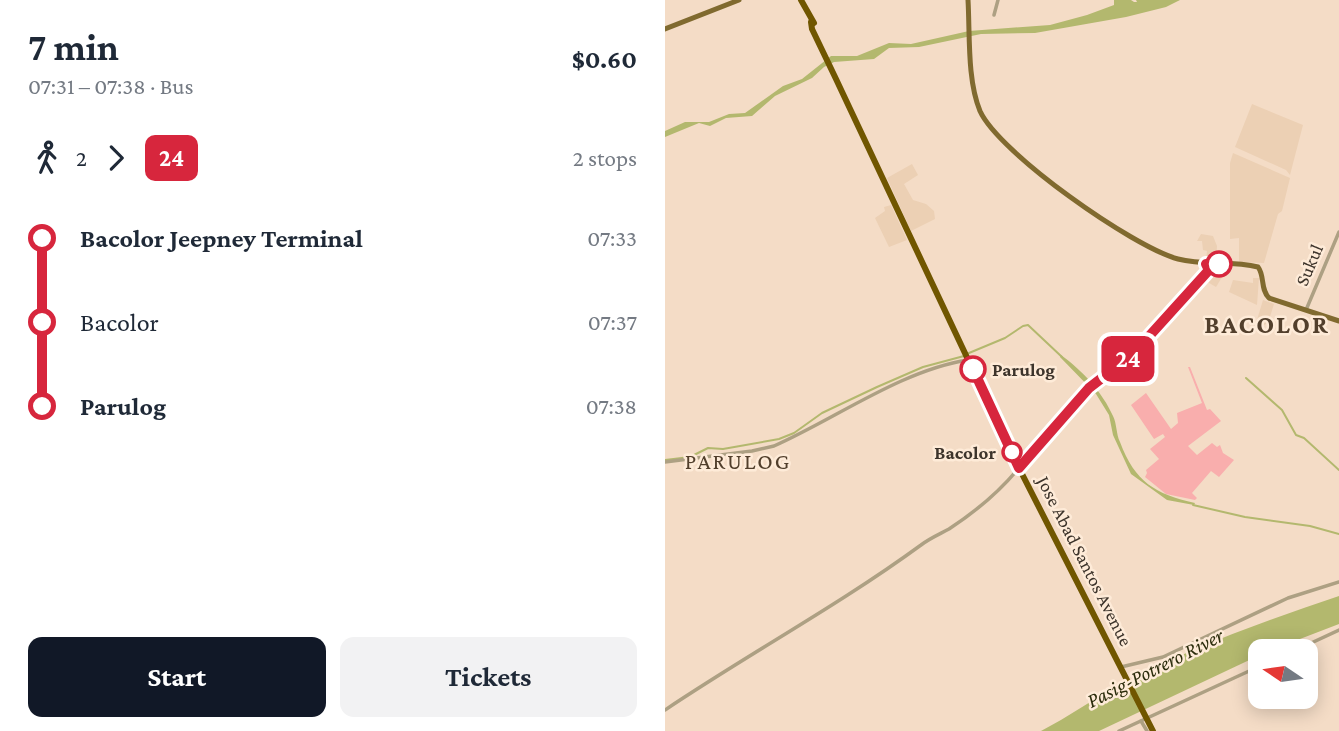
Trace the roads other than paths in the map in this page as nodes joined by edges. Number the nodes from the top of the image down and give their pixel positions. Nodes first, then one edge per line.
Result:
1 (739, 0) edge
2 (801, 0) edge
3 (968, 0) edge
4 (998, 0) edge
5 (994, 15) dead end
6 (665, 29) edge
7 (1339, 232) edge
8 (1206, 264) junction
9 (1220, 264) junction
10 (1209, 270) junction
11 (1306, 310) junction
12 (1339, 321) edge
13 (967, 357) junction
14 (665, 462) edge
15 (1019, 468) junction
16 (1339, 582) edge
17 (1339, 630) edge
18 (1318, 640) edge
19 (1122, 669) junction
20 (1248, 672) edge
21 (665, 710) edge
22 (1144, 721) junction
23 (1119, 731) edge
24 (1147, 731) edge
25 (1153, 731) edge

1 - 6 main road
2 - 13 highway, Jose Abad Santos Avenue
3 - 8 main road
4 - 5 street
7 - 11 street, Sukul
8 - 9 main road
8 - 10 main road
9 - 10 main road
9 - 11 main road
10 - 15 main road
11 - 12 main road
13 - 14 street
13 - 15 highway, Jose Abad Santos Avenue
15 - 19 highway, Jose Abad Santos Avenue
15 - 21 street
16 - 19 street
17 - 18 street
19 - 22 highway, Jose Abad Santos Avenue
20 - 22 street
22 - 23 street
22 - 24 street
22 - 25 highway, Jose Abad Santos Avenue

